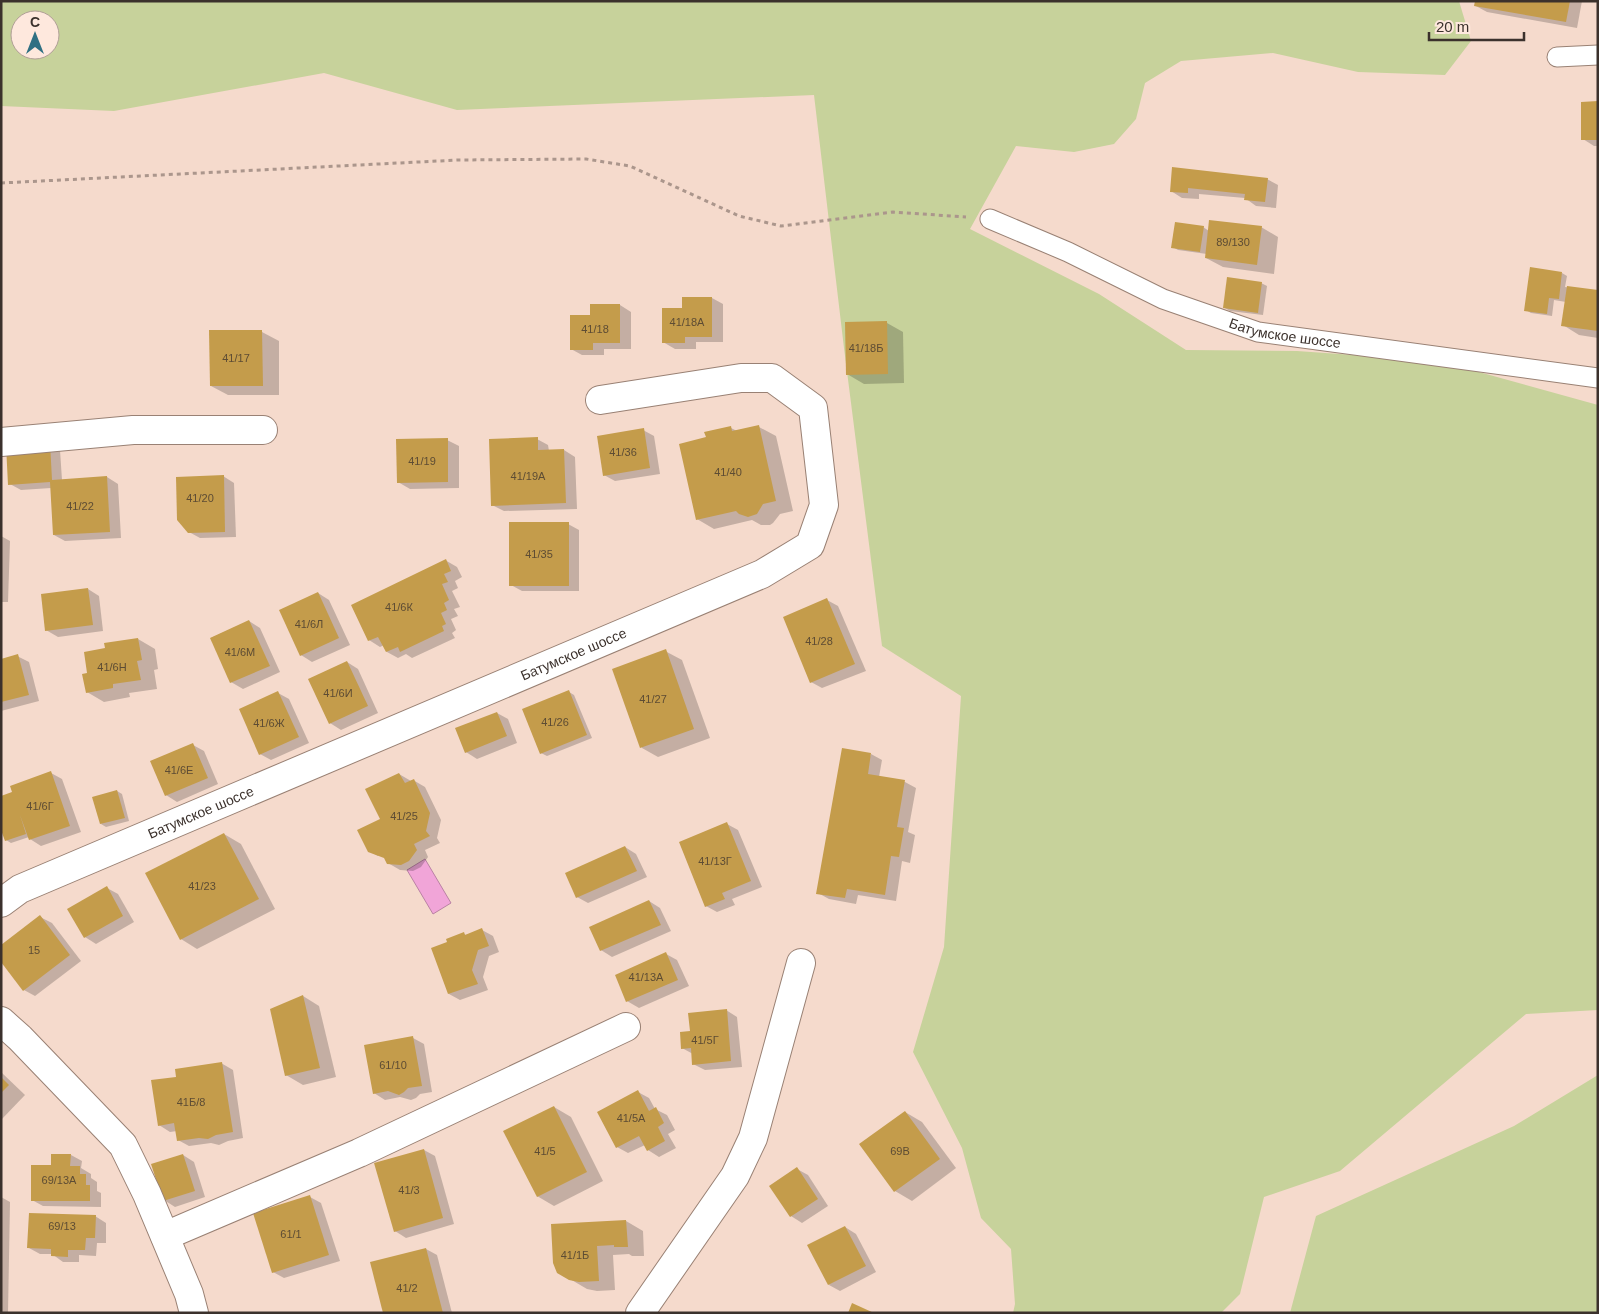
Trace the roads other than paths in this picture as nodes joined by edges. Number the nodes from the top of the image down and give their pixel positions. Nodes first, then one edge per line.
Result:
1 (1598, 55) edge
2 (1557, 56) dead end
3 (990, 219) road end
4 (1598, 378) edge
5 (600, 400) dead end
6 (263, 430) dead end
7 (1, 442) edge
8 (1, 903) edge
9 (801, 963) dead end
10 (1, 1022) edge
11 (626, 1027) dead end
12 (165, 1236) junction
13 (194, 1313) edge
14 (640, 1313) edge

1 - 2 lane
3 - 4 lane, Батумское шоссе
5 - 8 street, Батумское шоссе
6 - 7 street
9 - 14 street
10 - 12 street
11 - 12 street
12 - 13 street

